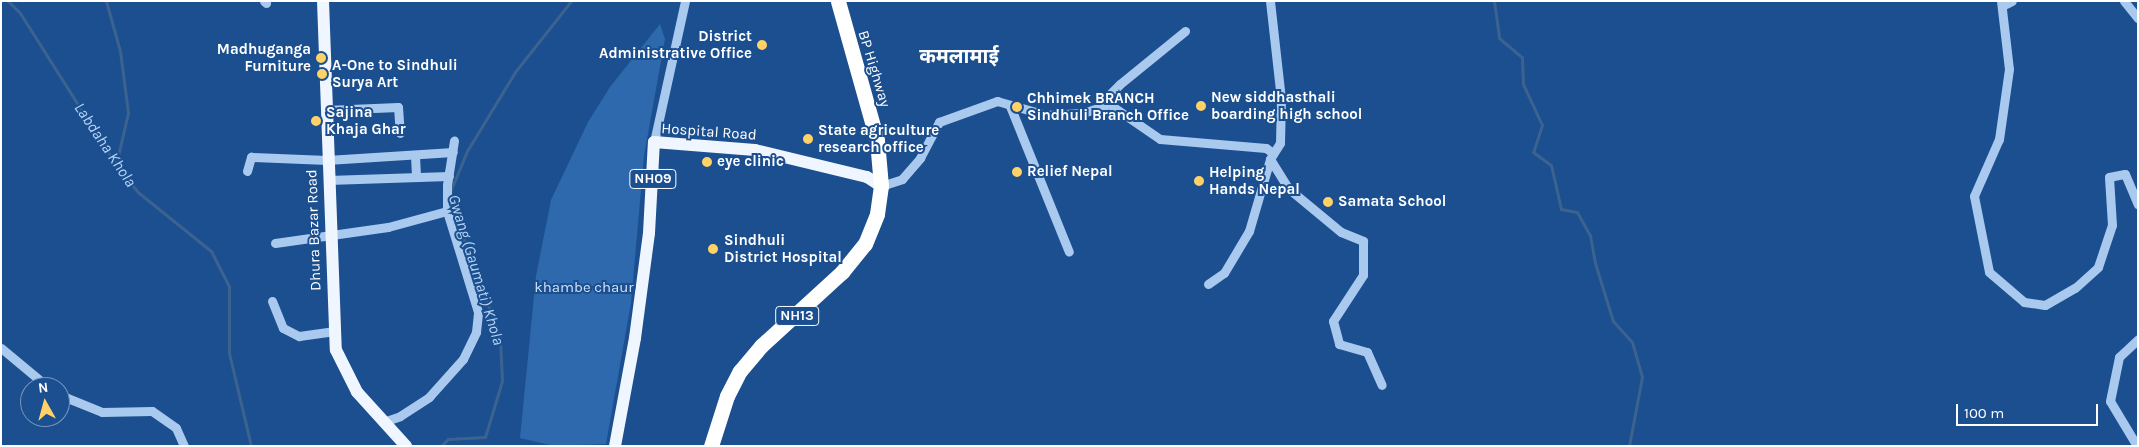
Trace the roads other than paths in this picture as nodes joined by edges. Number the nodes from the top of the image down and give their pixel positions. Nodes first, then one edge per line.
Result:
1 (323, 1) edge
2 (685, 1) edge
3 (838, 1) edge
4 (1270, 1) edge
5 (2012, 1) edge
6 (2124, 1) edge
7 (2001, 4) edge
8 (2138, 18) edge
9 (1185, 30) dead end
10 (1109, 104) junction
11 (1010, 106) junction
12 (326, 110) junction
13 (400, 133) dead end
14 (454, 141) dead end
15 (654, 142) junction
16 (453, 152) junction
17 (415, 156) junction
18 (1272, 156) junction
19 (327, 160) junction
20 (247, 171) dead end
21 (449, 176) junction
22 (416, 177) junction
23 (328, 180) junction
24 (881, 186) junction
25 (2138, 204) edge
26 (447, 211) junction
27 (330, 236) junction
28 (275, 242) dead end
29 (1069, 252) dead end
30 (1208, 284) dead end
31 (272, 301) dead end
32 (335, 330) junction
33 (2138, 339) edge
34 (1, 348) edge
35 (36, 377) edge
36 (1382, 385) dead end
37 (70, 399) edge
38 (384, 422) junction
39 (401, 441) edge
40 (184, 446) edge
41 (614, 446) edge
42 (712, 446) edge
43 (2137, 446) edge

1 - 12 main road, Dhura Bazar Road
2 - 15 street
3 - 24 highway, BP Highway / NH13
4 - 18 street
5 - 7 street
6 - 8 street
7 - 25 street
9 - 10 street
10 - 11 street
10 - 18 street
11 - 24 street
11 - 29 street
12 - 13 street
12 - 19 main road, Dhura Bazar Road
14 - 16 street
15 - 24 main road, Hospital Road
15 - 41 main road, Hospital Road / NH09
16 - 17 street
16 - 21 street
17 - 19 street
17 - 22 street
18 - 30 street
18 - 36 street
19 - 20 street
19 - 23 main road, Dhura Bazar Road
21 - 22 street
21 - 26 street
22 - 23 street
23 - 27 main road, Dhura Bazar Road
24 - 42 highway, BP Highway / NH13
26 - 27 street
26 - 38 street
27 - 28 street
27 - 32 main road, Dhura Bazar Road
31 - 32 street
32 - 38 main road, Dhura Bazar Road
33 - 43 street
34 - 35 street
37 - 40 street
38 - 39 main road, Dhura Bazar Road

